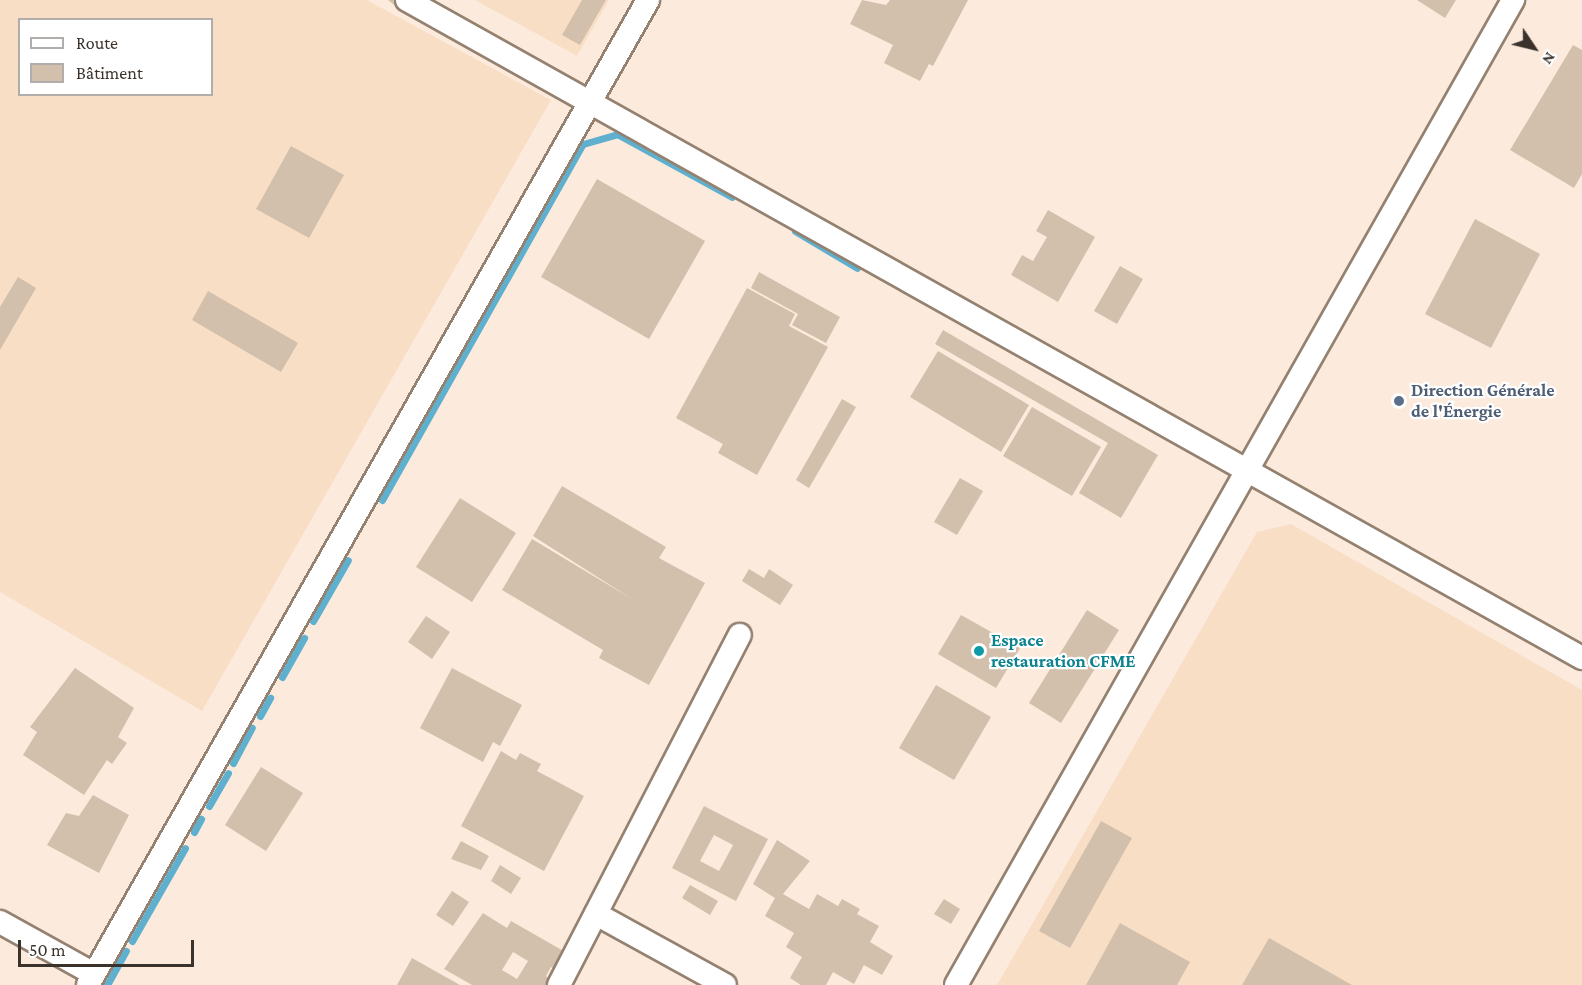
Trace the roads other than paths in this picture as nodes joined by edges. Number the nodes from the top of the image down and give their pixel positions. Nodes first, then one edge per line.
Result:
1 (407, 0) edge
2 (648, 0) edge
3 (1513, 0) edge
4 (590, 102) junction
5 (1247, 470) junction
6 (740, 635) dead end
7 (1582, 657) edge
8 (596, 914) junction
9 (0, 922) edge
10 (91, 980) edge
11 (559, 985) edge
12 (725, 985) edge
13 (956, 985) edge

1 - 4 street
2 - 4 street
3 - 5 street
4 - 5 street
4 - 10 street
5 - 7 street
5 - 13 street
6 - 8 street
8 - 11 street
8 - 12 street
9 - 10 street

